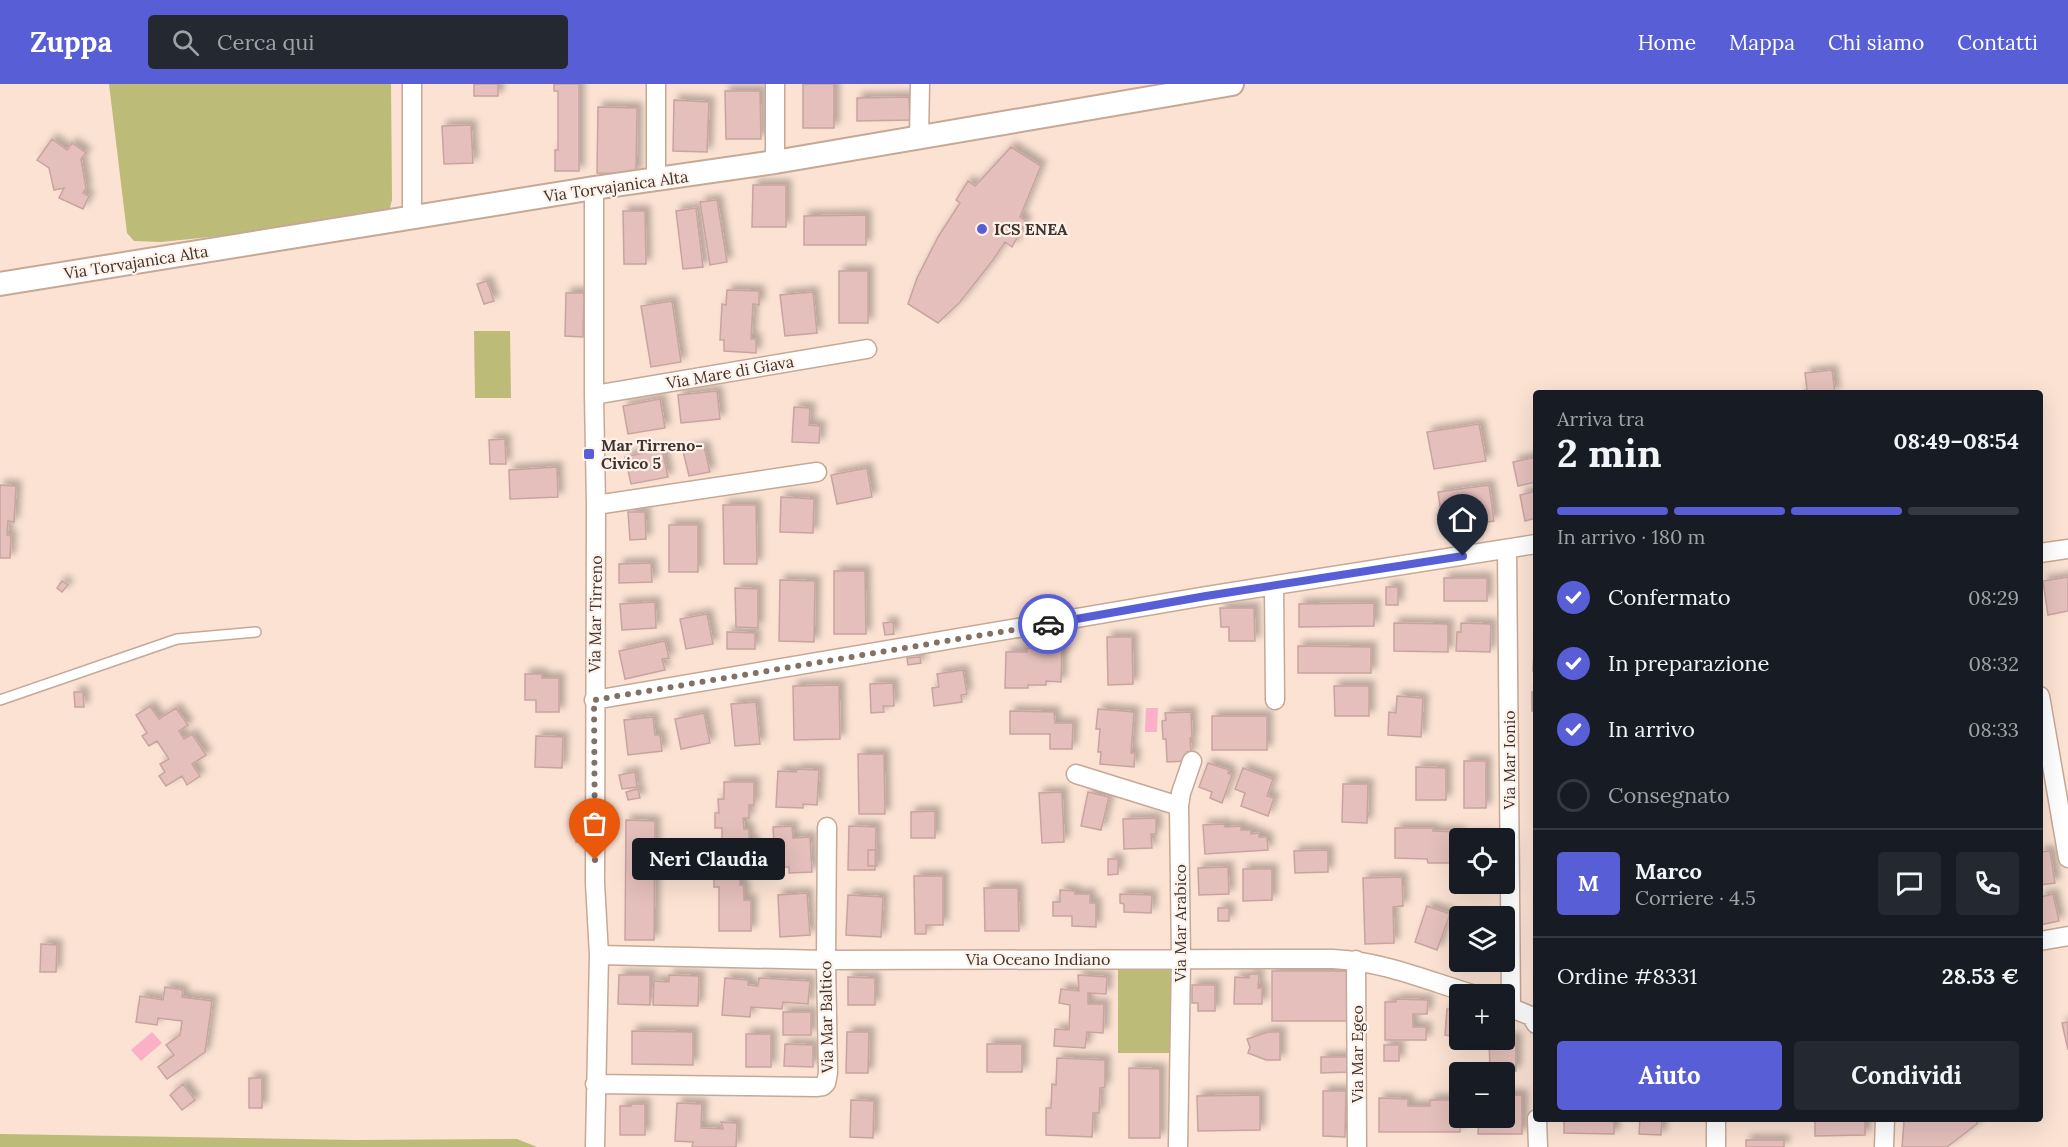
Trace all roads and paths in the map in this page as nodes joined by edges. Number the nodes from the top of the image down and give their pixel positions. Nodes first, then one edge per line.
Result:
1 (412, 84) edge
2 (656, 84) edge
3 (775, 84) edge
4 (920, 84) edge
5 (1232, 84) edge
6 (1173, 89) edge
7 (919, 136) junction
8 (775, 162) junction
9 (656, 180) junction
10 (594, 188) junction
11 (412, 217) junction
12 (0, 284) edge
13 (867, 349) dead end
14 (594, 395) junction
15 (817, 472) dead end
16 (596, 505) junction
17 (1533, 545) edge
18 (1507, 549) junction
19 (2068, 549) edge
20 (2043, 553) edge
21 (1274, 586) junction
22 (256, 632) dead end
23 (0, 700) edge
24 (594, 700) junction
25 (1275, 700) dead end
26 (2043, 713) edge
27 (1192, 761) dead end
28 (1076, 774) dead end
29 (1179, 806) junction
30 (827, 827) dead end
31 (2068, 858) edge
32 (2068, 936) edge
33 (2043, 940) edge
34 (599, 955) junction
35 (1181, 959) junction
36 (826, 960) junction
37 (1356, 960) junction
38 (1508, 984) edge
39 (1449, 987) edge
40 (1515, 1009) edge
41 (1533, 1019) edge
42 (595, 1083) junction
43 (1537, 1122) edge
44 (1716, 1122) edge
45 (1885, 1122) edge
46 (595, 1147) edge
47 (1178, 1147) edge
48 (1357, 1147) edge
49 (1538, 1147) edge
50 (1716, 1147) edge
51 (1884, 1147) edge

1 - 11 street
2 - 9 street
3 - 8 street
4 - 7 street
5 - 6 street, Via Torvajanica Alta
6 - 7 street, Via Torvajanica Alta
7 - 8 street, Via Torvajanica Alta
8 - 9 street, Via Torvajanica Alta
9 - 10 street, Via Torvajanica Alta
10 - 11 street, Via Torvajanica Alta
10 - 14 street, Via Mar Tirreno
11 - 12 street, Via Torvajanica Alta
13 - 14 street, Via Mare di Giava
14 - 16 street, Via Mar Tirreno
15 - 16 street
16 - 24 street, Via Mar Tirreno
17 - 18 street
18 - 21 street
18 - 38 street, Via Mar Ionio
19 - 20 street
21 - 24 street
21 - 25 street
22 - 23 lane
24 - 34 street, Via Mar Tirreno
26 - 31 street
27 - 29 street, Via Mar Arabico
28 - 29 street
29 - 35 street, Via Mar Arabico
30 - 36 street, Via Mar Baltico
32 - 33 street
34 - 36 street, Via Oceano Indiano
34 - 42 street, Via Mar Tirreno
35 - 36 street, Via Oceano Indiano
35 - 37 street, Via Oceano Indiano
35 - 47 street, Via Mar Arabico
36 - 42 street, Via Mar Baltico
37 - 39 street, Via Oceano Indiano
37 - 48 street, Via Mar Egeo
40 - 41 street
42 - 46 street, Via Mar Tirreno
43 - 49 street
44 - 50 street
45 - 51 street

